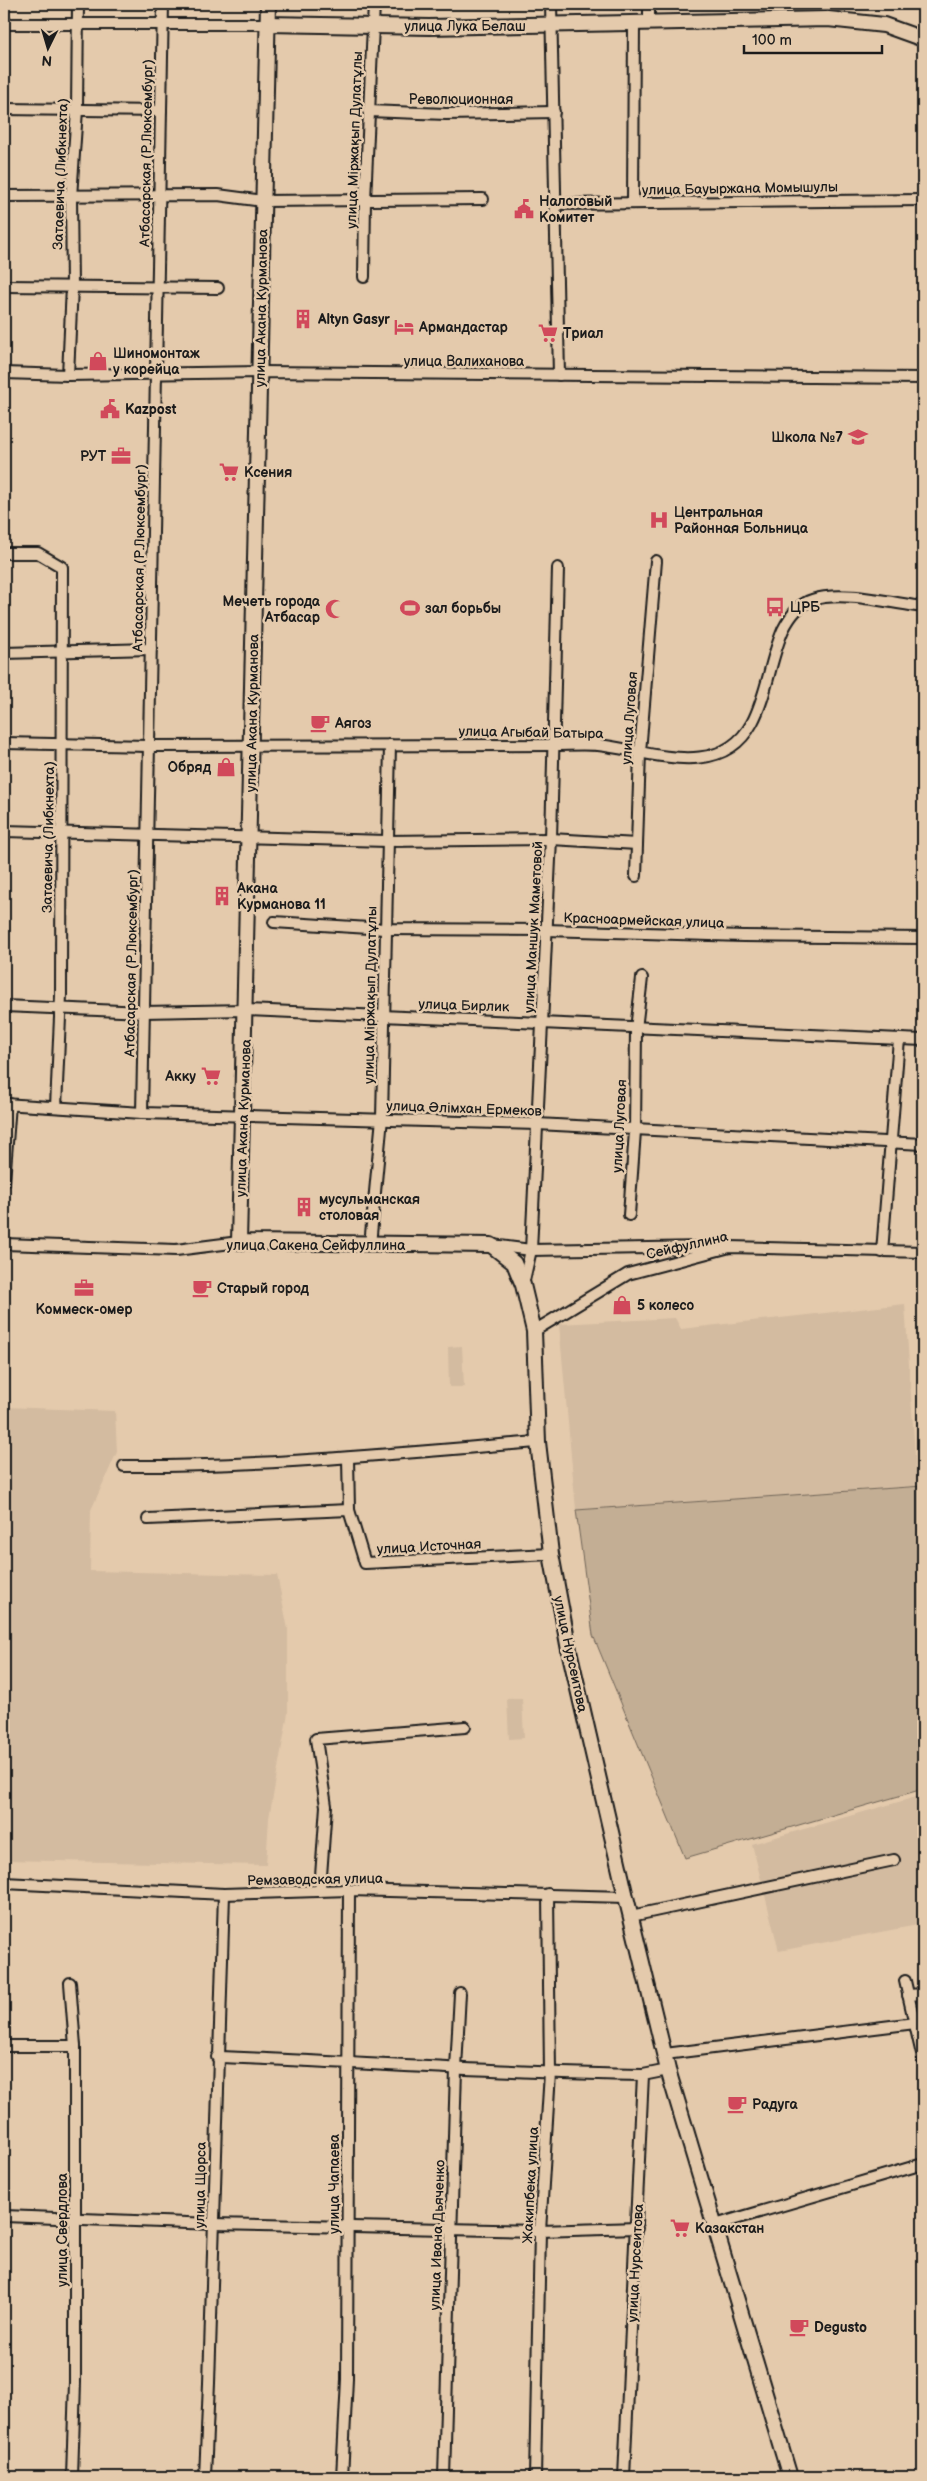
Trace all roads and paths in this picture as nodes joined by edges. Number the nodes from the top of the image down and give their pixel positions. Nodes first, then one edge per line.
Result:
1 (78, 4) edge
2 (163, 4) edge
3 (268, 4) edge
4 (374, 4) edge
5 (551, 4) edge
6 (649, 4) edge
7 (4, 24) edge
8 (78, 24) junction
9 (163, 24) junction
10 (267, 24) junction
11 (634, 24) junction
12 (649, 24) junction
13 (552, 25) junction
14 (373, 26) junction
15 (923, 39) edge
16 (4, 109) edge
17 (77, 110) junction
18 (161, 111) junction
19 (368, 111) junction
20 (554, 112) junction
21 (4, 196) edge
22 (159, 196) junction
23 (71, 197) junction
24 (482, 199) dead end
25 (365, 200) junction
26 (923, 200) edge
27 (263, 201) junction
28 (633, 203) junction
29 (557, 204) junction
30 (364, 277) dead end
31 (4, 286) edge
32 (72, 286) junction
33 (158, 288) junction
34 (218, 288) dead end
35 (260, 372) junction
36 (4, 373) edge
37 (156, 373) junction
38 (68, 375) junction
39 (559, 375) junction
40 (923, 378) edge
41 (4, 552) edge
42 (656, 562) dead end
43 (558, 568) dead end
44 (923, 607) edge
45 (151, 649) junction
46 (63, 650) junction
47 (4, 653) edge
48 (4, 743) edge
49 (63, 743) junction
50 (251, 744) junction
51 (553, 744) junction
52 (390, 745) junction
53 (149, 746) junction
54 (640, 752) junction
55 (4, 831) edge
56 (61, 834) junction
57 (148, 835) junction
58 (250, 837) junction
59 (551, 839) junction
60 (388, 841) junction
61 (637, 844) junction
62 (636, 876) dead end
63 (274, 922) dead end
64 (385, 929) junction
65 (546, 930) junction
66 (923, 938) edge
67 (642, 978) dead end
68 (4, 1006) edge
69 (61, 1008) junction
70 (246, 1010) junction
71 (144, 1012) junction
72 (383, 1017) junction
73 (542, 1022) junction
74 (636, 1029) junction
75 (899, 1039) junction
76 (923, 1040) edge
77 (7, 1104) edge
78 (56, 1107) junction
79 (142, 1113) junction
80 (242, 1116) junction
81 (382, 1118) junction
82 (537, 1124) junction
83 (634, 1131) junction
84 (892, 1143) junction
85 (923, 1144) edge
86 (4, 1182) edge
87 (629, 1215) dead end
88 (239, 1242) junction
89 (4, 1244) edge
90 (370, 1245) junction
91 (491, 1245) junction
92 (730, 1247) junction
93 (531, 1250) junction
94 (882, 1252) junction
95 (923, 1252) edge
96 (523, 1285) junction
97 (534, 1331) junction
98 (538, 1442) junction
99 (348, 1458) junction
100 (124, 1466) dead end
101 (349, 1510) junction
102 (148, 1518) dead end
103 (551, 1554) junction
104 (464, 1727) dead end
105 (894, 1860) dead end
106 (4, 1883) edge
107 (320, 1890) junction
108 (348, 1890) junction
109 (224, 1894) junction
110 (548, 1894) junction
111 (626, 1897) junction
112 (631, 1916) junction
113 (905, 1981) dead end
114 (70, 1983) dead end
115 (460, 1993) dead end
116 (923, 1994) edge
117 (908, 1995) junction
118 (915, 2023) junction
119 (4, 2046) edge
120 (76, 2046) junction
121 (665, 2054) junction
122 (217, 2057) junction
123 (923, 2059) edge
124 (348, 2062) junction
125 (456, 2069) junction
126 (668, 2070) junction
127 (550, 2074) junction
128 (643, 2075) junction
129 (923, 2164) edge
130 (4, 2216) edge
131 (76, 2220) junction
132 (213, 2224) junction
133 (715, 2225) junction
134 (348, 2226) junction
135 (452, 2228) junction
136 (637, 2228) junction
137 (540, 2231) junction
138 (72, 2477) edge
139 (204, 2477) edge
140 (342, 2477) edge
141 (444, 2477) edge
142 (535, 2477) edge
143 (624, 2477) edge
144 (790, 2477) edge

1 - 8 street, Затаевича (Либкнехта)
2 - 9 street, Атбасарская (Р.Люксембург)
3 - 10 main road, улица Акана Курманова
4 - 14 street, улица Міржақып Дулатұлы
5 - 13 street
6 - 12 street
7 - 8 street, улица Лука Белаш
8 - 9 street, улица Лука Белаш
8 - 17 street, Затаевича (Либкнехта)
9 - 10 street, улица Лука Белаш
9 - 18 street, Атбасарская (Р.Люксембург)
10 - 14 main road, улица Лука Белаш
10 - 27 main road, улица Акана Курманова
11 - 12 main road, улица Лука Белаш
11 - 13 main road, улица Лука Белаш
11 - 28 street
12 - 15 main road, улица Лука Белаш
13 - 14 main road, улица Лука Белаш
13 - 20 street
14 - 19 street, улица Міржақып Дулатұлы
16 - 17 street
17 - 18 street
17 - 23 street, Затаевича (Либкнехта)
18 - 22 street, Атбасарская (Р.Люксембург)
19 - 20 street, Революционная
19 - 25 street, улица Міржақып Дулатұлы
20 - 29 street
21 - 23 street
22 - 23 street
22 - 27 street
22 - 33 street, Атбасарская (Р.Люксембург)
23 - 32 street, Затаевича (Либкнехта)
24 - 25 street
25 - 27 street
25 - 30 street, улица Міржақып Дулатұлы
26 - 28 street, улица Бауыржана Момышулы
27 - 35 main road, улица Акана Курманова
28 - 29 street, улица Бауыржана Момышулы
29 - 39 street
31 - 32 street
32 - 33 street
32 - 38 street, Затаевича (Либкнехта)
33 - 34 street
33 - 37 street, Атбасарская (Р.Люксембург)
35 - 37 street, улица Валиханова
35 - 39 street, улица Валиханова
35 - 50 main road, улица Акана Курманова
36 - 38 street, улица Валиханова
37 - 38 street, улица Валиханова
37 - 45 street, Атбасарская (Р.Люксембург)
39 - 40 street, улица Валиханова
41 - 46 street, Затаевича (Либкнехта)
42 - 54 street, улица Луговая
43 - 51 street, улица Маншук Маметовой
44 - 54 street, улица Агыбай Батыра
45 - 46 street
45 - 53 street, Атбасарская (Р.Люксембург)
46 - 47 street
46 - 49 street, Затаевича (Либкнехта)
48 - 49 street, улица Агыбай Батыра
49 - 53 street, улица Агыбай Батыра
49 - 56 street, Затаевича (Либкнехта)
50 - 52 street, улица Агыбай Батыра
50 - 53 street, улица Агыбай Батыра
50 - 58 main road, улица Акана Курманова
51 - 52 street, улица Агыбай Батыра
51 - 54 street, улица Агыбай Батыра
51 - 59 street, улица Маншук Маметовой
52 - 60 street, улица Міржақып Дулатұлы
53 - 57 street, Атбасарская (Р.Люксембург)
54 - 61 street, улица Луговая
55 - 56 street
56 - 57 street
56 - 69 street, Затаевича (Либкнехта)
57 - 58 street
57 - 71 street, Атбасарская (Р.Люксембург)
58 - 60 street
58 - 70 main road, улица Акана Курманова
59 - 60 street
59 - 61 street
59 - 65 street, улица Маншук Маметовой
60 - 64 street, улица Міржақып Дулатұлы
61 - 62 street, улица Луговая
63 - 64 street, Красноармейская улица
64 - 65 street, Красноармейская улица
64 - 72 street, улица Міржақып Дулатұлы
65 - 66 street, Красноармейская улица
65 - 73 street, улица Маншук Маметовой
67 - 74 street, улица Луговая
68 - 69 street, улица Бирлик
69 - 71 street, улица Бирлик
69 - 78 street, Затаевича (Либкнехта)
70 - 71 street, улица Бирлик
70 - 72 street, улица Бирлик
70 - 80 main road, улица Акана Курманова
71 - 79 street, Атбасарская (Р.Люксембург)
72 - 73 street, улица Бирлик
72 - 81 street, улица Міржақып Дулатұлы
73 - 74 street, улица Бирлик
73 - 82 street, улица Маншук Маметовой
74 - 75 street, улица Бирлик
74 - 83 street, улица Луговая
75 - 76 street, улица Бирлик
75 - 84 street
77 - 78 street, улица Әлімхан Ермеков
77 - 86 street
78 - 79 street, улица Әлімхан Ермеков
79 - 80 street, улица Әлімхан Ермеков
80 - 81 street, улица Әлімхан Ермеков
80 - 88 main road, улица Акана Курманова
81 - 82 street, улица Әлімхан Ермеков
81 - 90 street, улица Міржақып Дулатұлы
82 - 83 street, улица Әлімхан Ермеков
82 - 93 street, улица Маншук Маметовой
83 - 84 street, улица Әлімхан Ермеков
83 - 87 street, улица Луговая
84 - 85 street, улица Әлімхан Ермеков
84 - 94 street
88 - 89 street, улица Сакена Сейфуллина
88 - 90 main road, улица Сакена Сейфуллина
90 - 91 main road, улица Сакена Сейфуллина
91 - 93 street, улица Сакена Сейфуллина
91 - 96 main road, улица Нурсеитова
92 - 93 street, улица Сакена Сейфуллина
92 - 94 street, Сейфуллина
92 - 97 street, Сейфуллина
93 - 96 street, улица Маншук Маметовой
94 - 95 street, Сейфуллина
96 - 97 main road, улица Нурсеитова
97 - 98 main road, улица Нурсеитова
98 - 99 street
98 - 103 main road, улица Нурсеитова
99 - 100 street
99 - 101 street, улица Источная
101 - 102 street
101 - 103 street, улица Источная
103 - 111 main road, улица Нурсеитова
104 - 107 street
105 - 112 street
106 - 109 street, Ремзаводская улица
107 - 108 street, Ремзаводская улица
107 - 109 street, Ремзаводская улица
108 - 110 street, Ремзаводская улица
108 - 124 street, улица Чапаева
109 - 122 street, улица Щорса
110 - 111 street, Ремзаводская улица
110 - 127 street, Жакипбека улица
111 - 112 main road, улица Нурсеитова
112 - 121 main road, улица Нурсеитова
113 - 117 street
114 - 120 street, улица Свердлова
115 - 125 street, улица Ивана Дьяченко
116 - 117 street
117 - 118 street
118 - 121 street
118 - 123 street
119 - 120 street
120 - 131 street, улица Свердлова
121 - 126 main road, улица Нурсеитова
122 - 124 street
122 - 132 street, улица Щорса
124 - 125 street
124 - 134 street, улица Чапаева
125 - 127 street
125 - 135 street, улица Ивана Дьяченко
126 - 128 street
126 - 133 main road, улица Нурсеитова
127 - 128 street
127 - 137 street, Жакипбека улица
128 - 136 street, улица Нурсеитова
129 - 133 street
130 - 131 street
131 - 132 street
131 - 138 street, улица Свердлова
132 - 134 street
132 - 139 street, улица Щорса
133 - 144 main road, улица Нурсеитова
134 - 135 street
134 - 140 street, улица Чапаева
135 - 137 street
135 - 141 street, улица Ивана Дьяченко
136 - 137 street
136 - 143 street, улица Нурсеитова
137 - 142 street, Жакипбека улица

